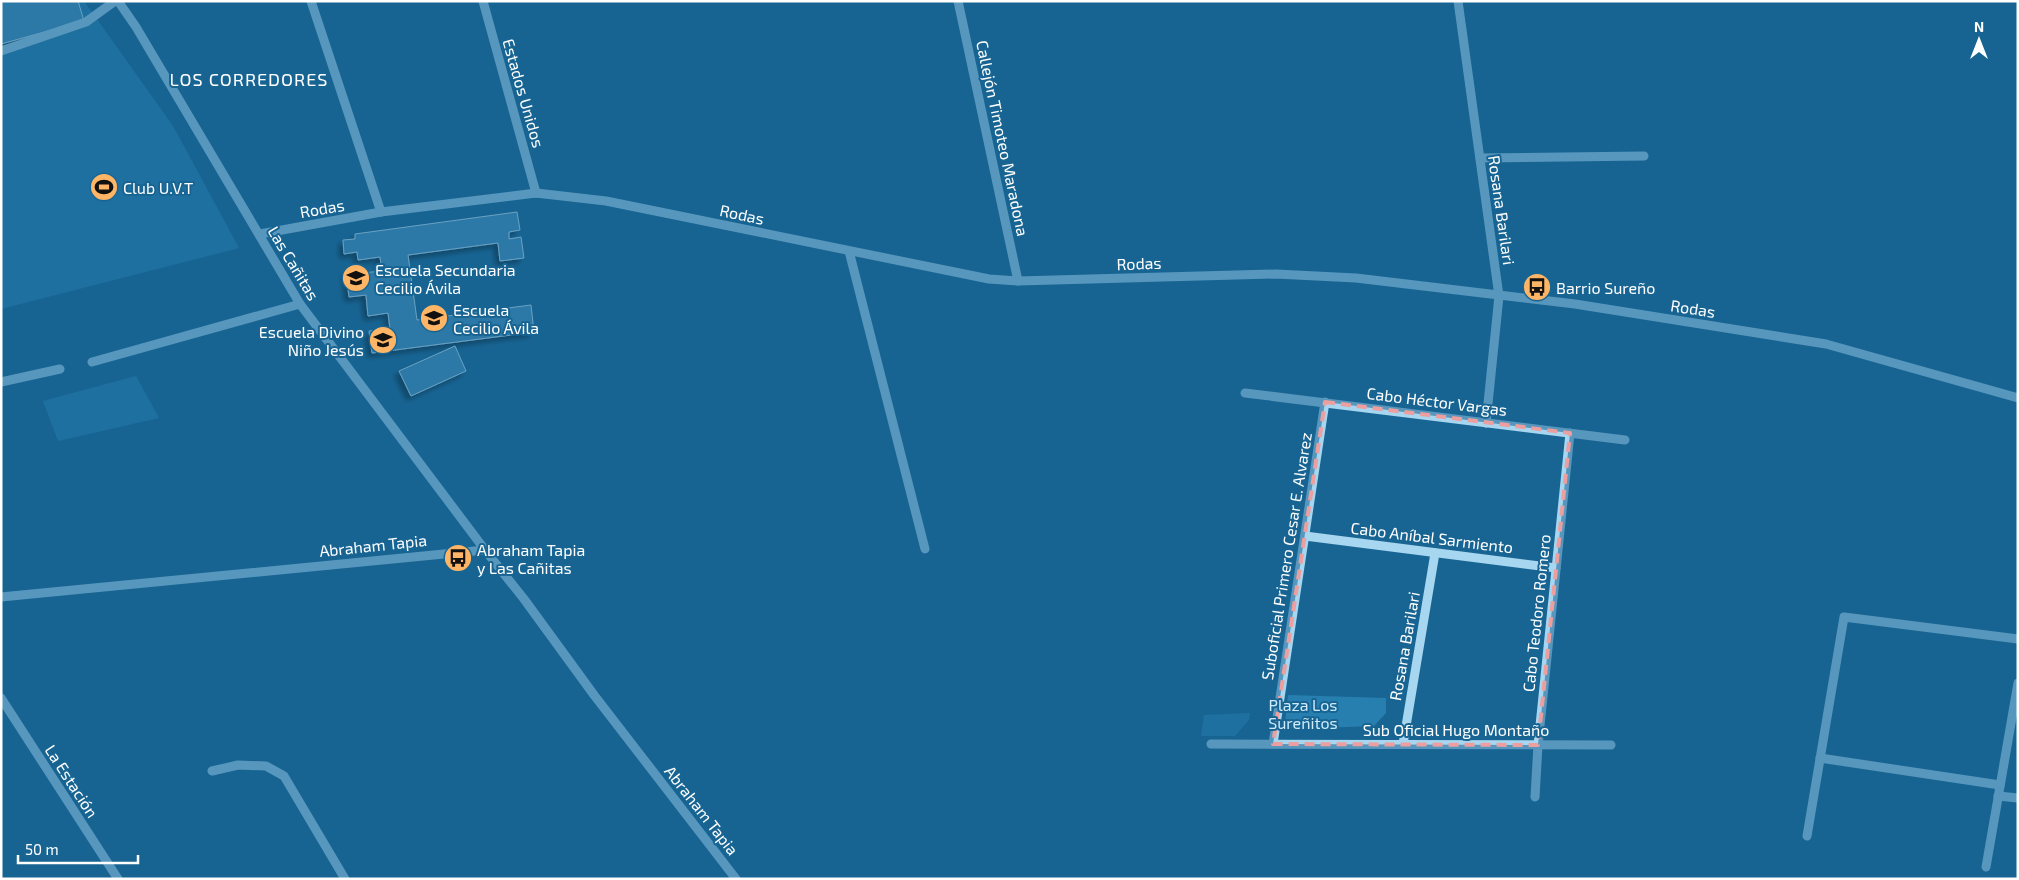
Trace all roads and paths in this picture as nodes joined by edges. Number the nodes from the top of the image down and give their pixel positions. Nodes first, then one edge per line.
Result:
1 (116, 1) edge
2 (311, 1) edge
3 (483, 1) edge
4 (958, 1) edge
5 (1458, 1) edge
6 (1, 51) edge
7 (1644, 156) dead end
8 (1480, 158) junction
9 (536, 193) junction
10 (381, 212) junction
11 (260, 234) junction
12 (849, 251) junction
13 (1018, 281) junction
14 (1499, 296) junction
15 (300, 304) junction
16 (92, 362) dead end
17 (60, 368) dead end
18 (1, 382) edge
19 (1245, 393) dead end
20 (2018, 398) edge
21 (1325, 402) junction
22 (1486, 422) junction
23 (1570, 433) junction
24 (1625, 440) dead end
25 (1305, 536) junction
26 (926, 548) dead end
27 (485, 550) junction
28 (1435, 552) junction
29 (1556, 568) junction
30 (1, 597) edge
31 (2018, 639) edge
32 (2018, 683) edge
33 (1, 698) edge
34 (1211, 744) dead end
35 (1273, 744) junction
36 (1403, 744) junction
37 (1538, 745) junction
38 (1611, 745) dead end
39 (1820, 758) junction
40 (212, 772) dead end
41 (2000, 785) junction
42 (1998, 796) junction
43 (1535, 797) dead end
44 (2018, 798) edge
45 (1807, 836) dead end
46 (1986, 867) dead end
47 (118, 879) edge
48 (345, 879) edge
49 (736, 879) edge

1 - 6 street
1 - 11 street, Las Cañitas
2 - 10 street
3 - 9 street, Estados Unidos
4 - 13 street, Callejón Timoteo Maradona
5 - 8 street, Rosana Barilari
7 - 8 street
8 - 14 street, Rosana Barilari
9 - 10 street, Rodas
9 - 12 street, Rodas
10 - 11 street, Rodas
11 - 15 street, Las Cañitas
12 - 13 street, Rodas
12 - 26 street
13 - 14 street, Rodas
14 - 20 street, Rodas
14 - 22 street, Rosana Barilari
15 - 16 street
15 - 27 street, Las Cañitas
17 - 18 street
19 - 21 street, Cabo Héctor Vargas
21 - 22 street, Cabo Héctor Vargas
21 - 25 street, Suboficial Primero Cesar E. Alvarez
22 - 23 street, Cabo Héctor Vargas
23 - 24 street, Cabo Héctor Vargas
23 - 29 street, Cabo Teodoro Romero
25 - 28 street, Cabo Aníbal Sarmiento
25 - 35 street, Suboficial Primero Cesar E. Alvarez
27 - 30 street, Abraham Tapia
27 - 49 street, Abraham Tapia
28 - 29 street, Cabo Aníbal Sarmiento
28 - 36 street, Rosana Barilari
29 - 37 street, Cabo Teodoro Romero
31 - 39 street
32 - 41 street
33 - 47 street, La Estación
34 - 35 street, Sub Oficial Hugo Montaño
35 - 36 street, Sub Oficial Hugo Montaño
36 - 37 street, Sub Oficial Hugo Montaño
37 - 38 street, Sub Oficial Hugo Montaño
37 - 43 street, Cabo Teodoro Romero
39 - 41 street
39 - 45 street
40 - 48 street
41 - 42 street
42 - 44 street
42 - 46 street

